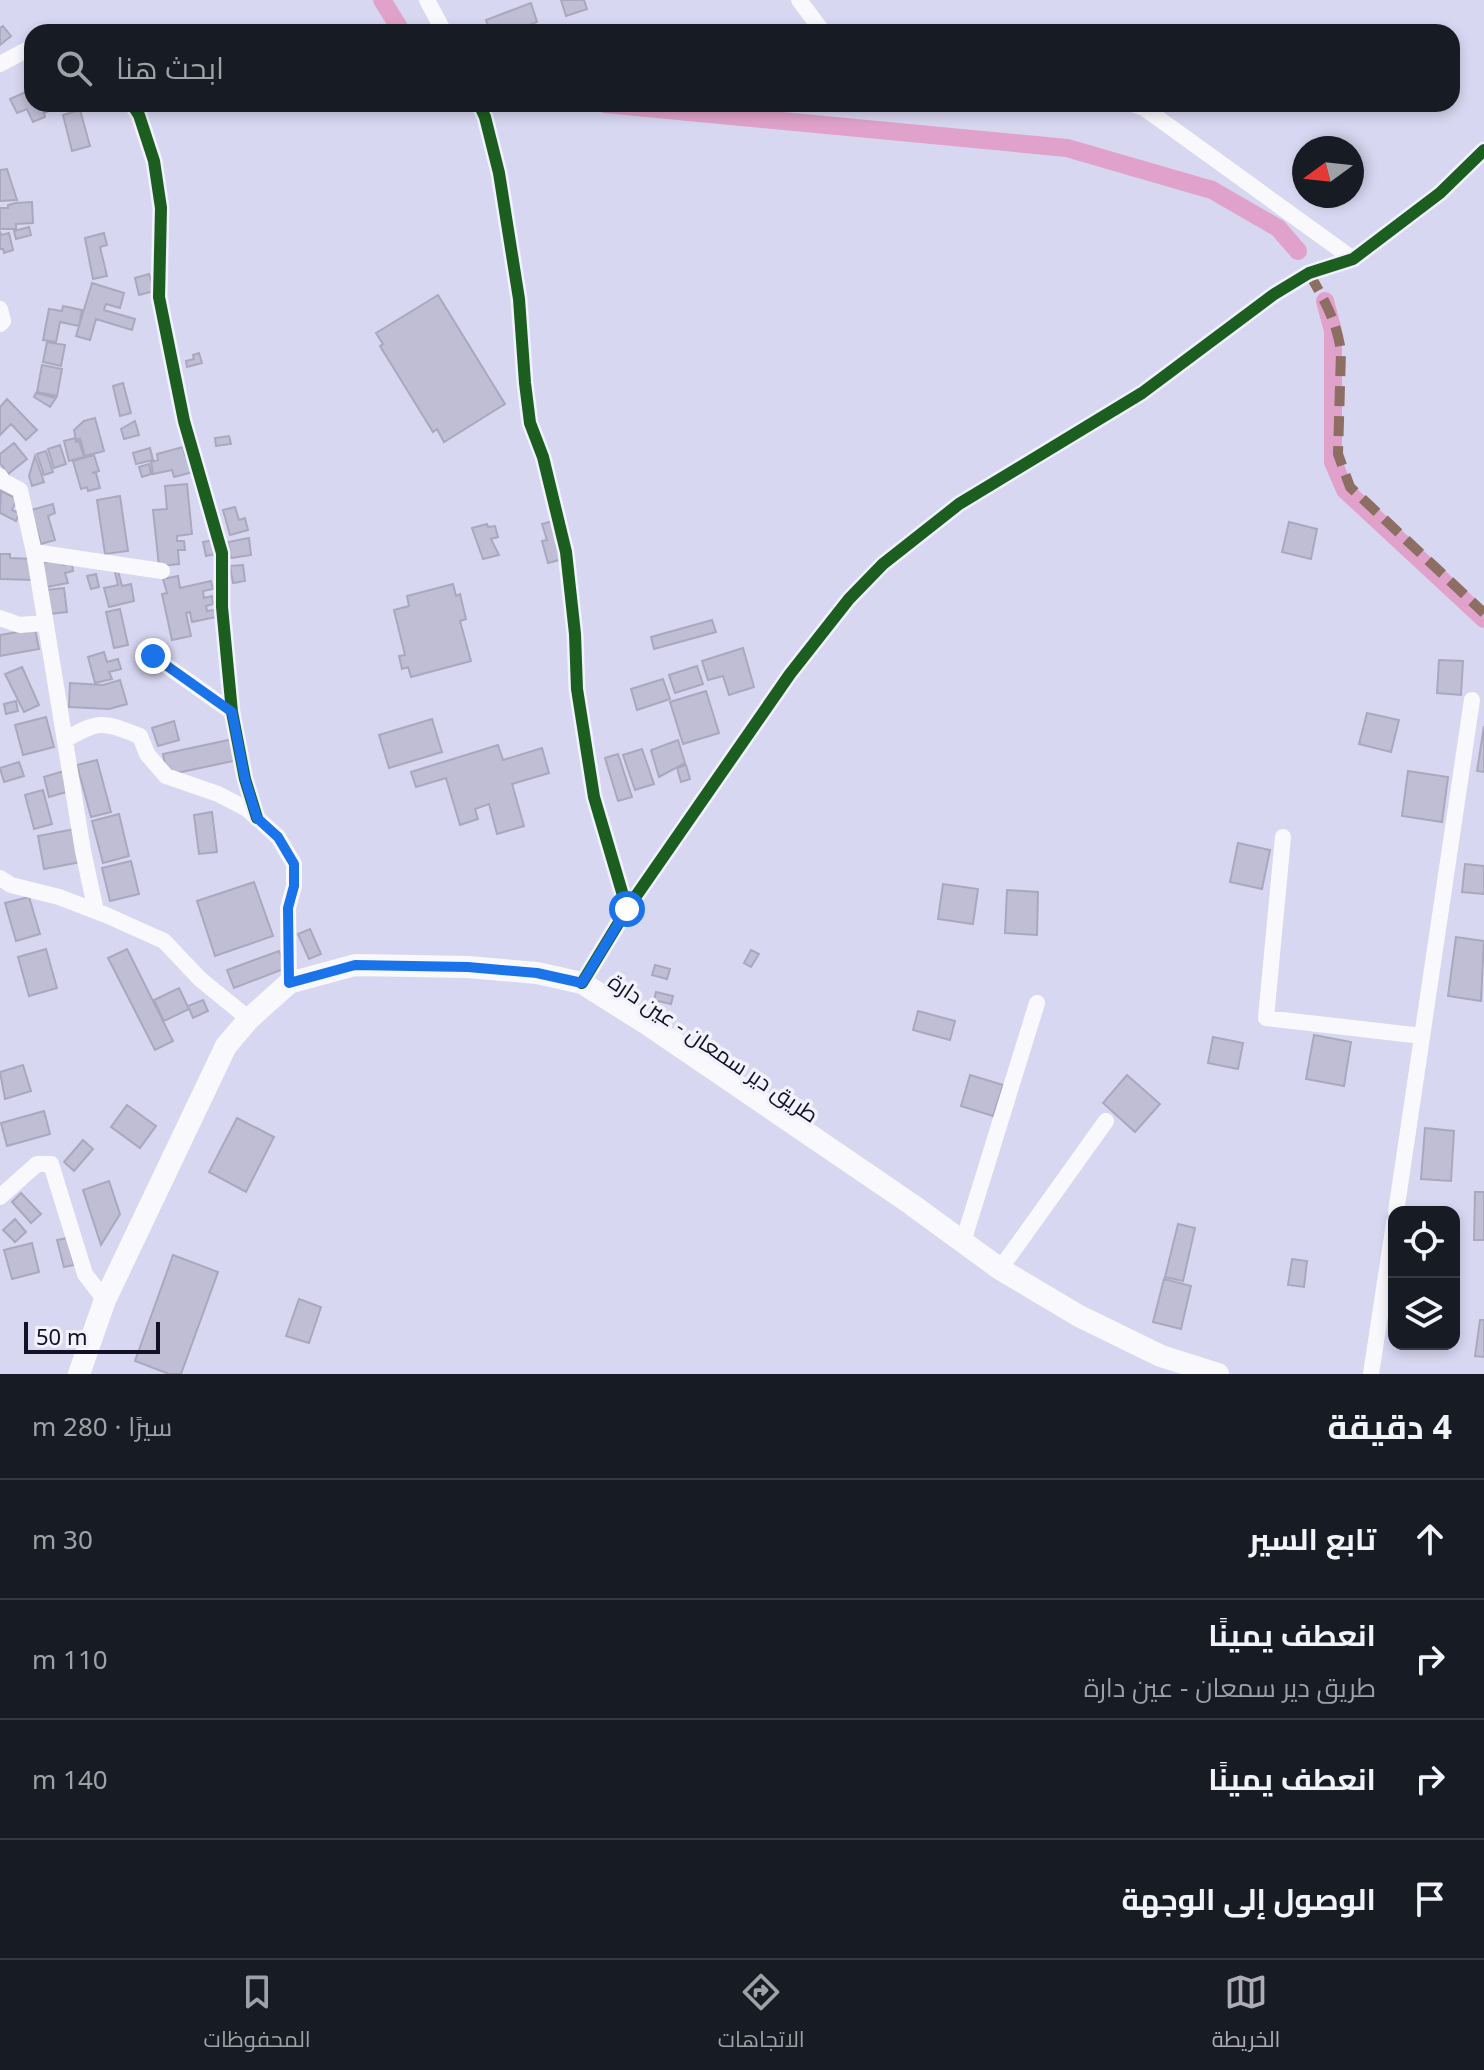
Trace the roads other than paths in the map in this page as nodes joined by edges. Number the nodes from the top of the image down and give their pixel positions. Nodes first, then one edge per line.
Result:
1 (427, 0) edge
2 (799, 0) edge
3 (440, 24) edge
4 (817, 24) edge
5 (24, 51) edge
6 (0, 64) edge
7 (137, 112) edge
8 (481, 112) edge
9 (1150, 112) edge
10 (1484, 150) edge
11 (1353, 259) junction
12 (0, 309) edge
13 (0, 324) edge
14 (0, 476) edge
15 (34, 552) junction
16 (162, 571) dead end
17 (0, 618) edge
18 (44, 623) junction
19 (153, 656) dead end
20 (1472, 700) dead end
21 (232, 712) junction
22 (65, 740) junction
23 (257, 818) junction
24 (1283, 837) dead end
25 (0, 878) edge
26 (627, 909) junction
27 (96, 911) junction
28 (289, 983) junction
29 (582, 983) junction
30 (1037, 1003) dead end
31 (249, 1019) junction
32 (1422, 1036) junction
33 (1106, 1121) dead end
34 (0, 1197) edge
35 (1397, 1206) edge
36 (963, 1242) junction
37 (1388, 1262) edge
38 (1000, 1269) junction
39 (105, 1300) junction
40 (79, 1374) edge
41 (1218, 1374) edge
42 (1371, 1374) edge

1 - 3 street
2 - 4 street
5 - 6 street
7 - 21 street
8 - 26 street
9 - 11 street
10 - 11 street
11 - 26 street
12 - 13 street
14 - 15 street
15 - 16 street
15 - 18 street
17 - 18 street
18 - 22 street
19 - 21 street
20 - 32 street
21 - 23 street
22 - 23 street
22 - 27 street
23 - 28 street
24 - 32 street
25 - 27 street
26 - 29 street
27 - 31 street
28 - 29 main road, طريق دير سمعان - عين دارة
28 - 31 main road, طريق دير سمعان - عين دارة
29 - 36 main road, طريق دير سمعان - عين دارة
30 - 36 street
31 - 39 main road, طريق دير سمعان - عين دارة
32 - 35 street
33 - 38 street
34 - 39 street
36 - 38 main road, طريق دير سمعان - عين دارة
37 - 42 street
38 - 41 main road, طريق دير سمعان - عين دارة
39 - 40 main road, طريق دير سمعان - عين دارة

